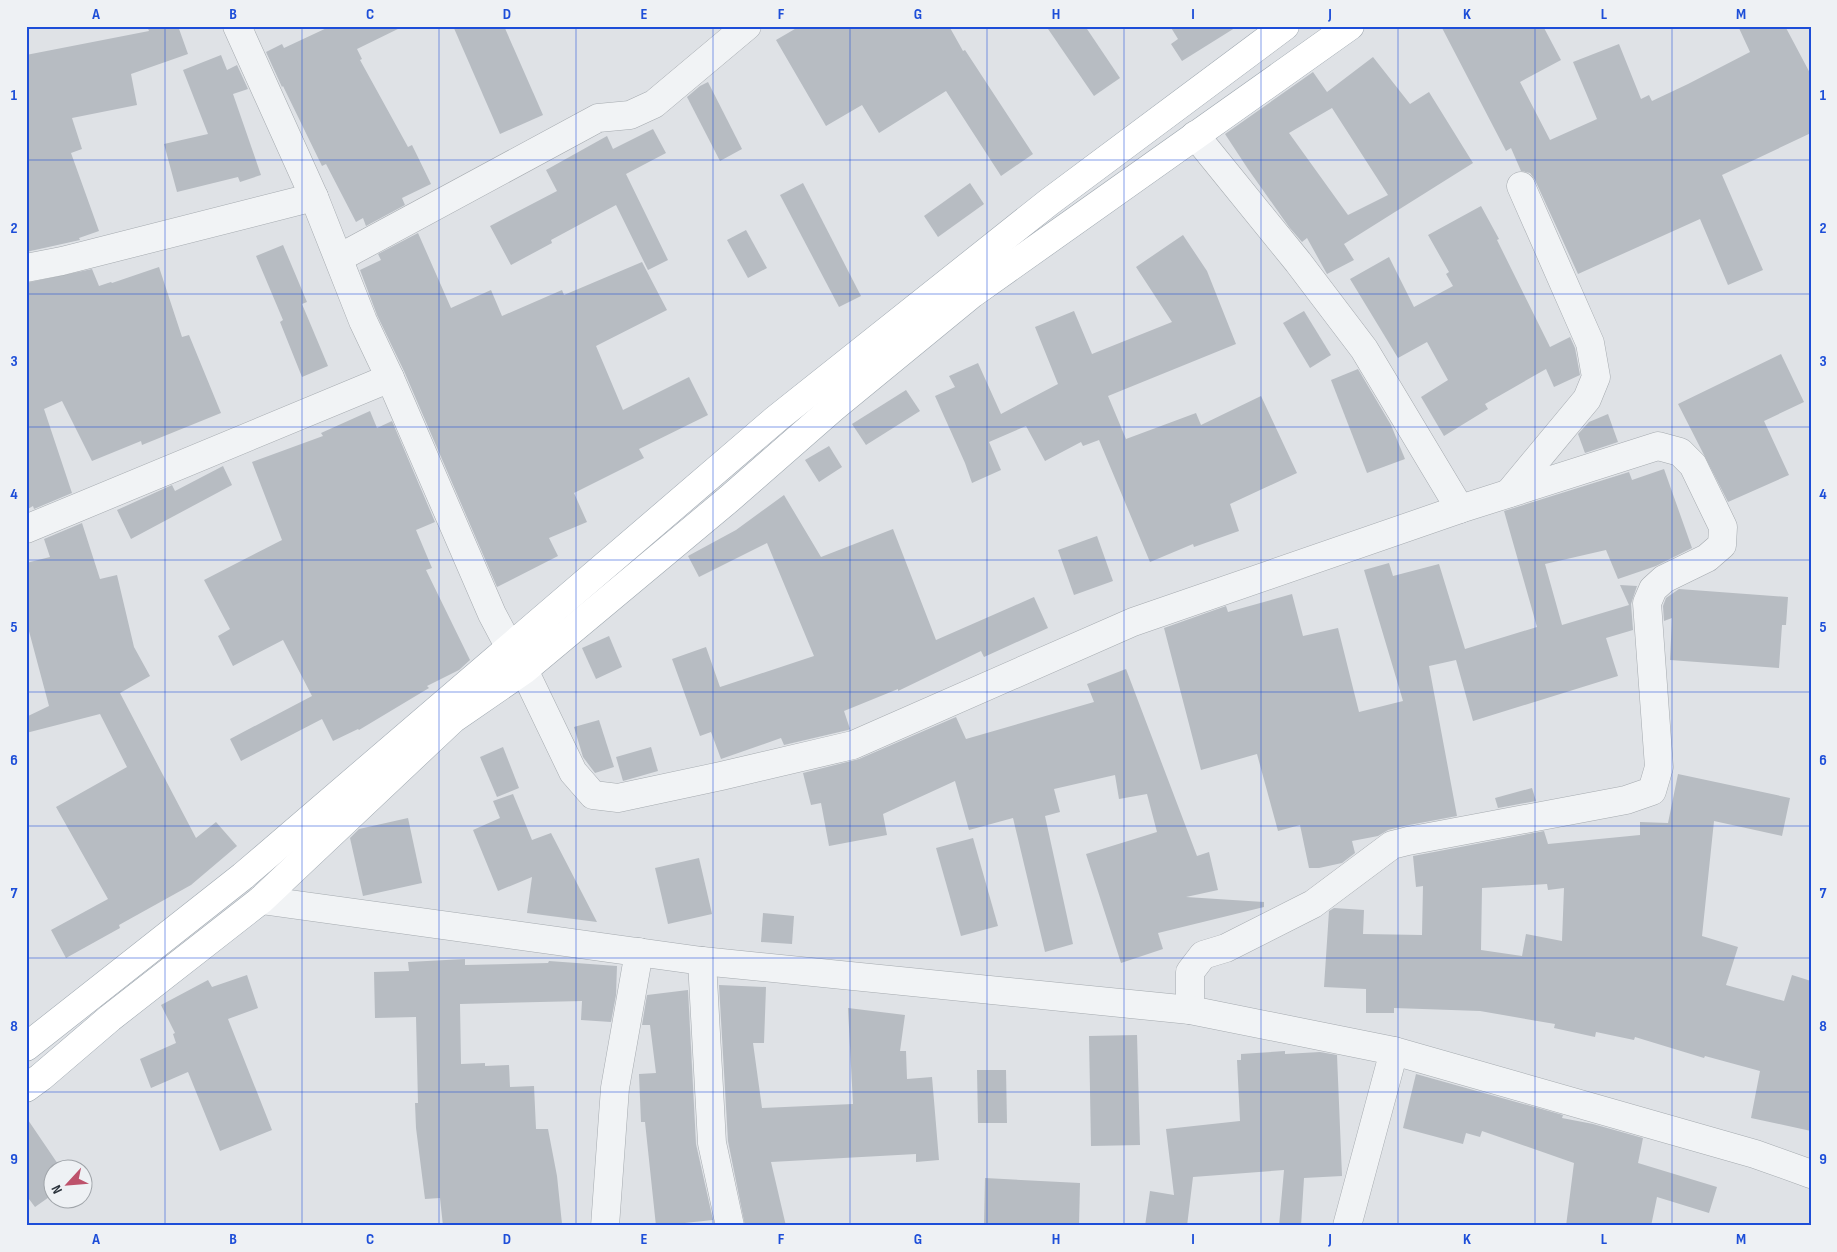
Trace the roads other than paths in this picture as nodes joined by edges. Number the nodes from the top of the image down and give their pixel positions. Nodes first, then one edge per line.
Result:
1 (237, 26) edge
2 (748, 26) edge
3 (1285, 26) edge
4 (1350, 26) edge
5 (1195, 135) junction
6 (1521, 186) dead end
7 (314, 196) junction
8 (339, 258) junction
9 (26, 268) edge
10 (390, 378) junction
11 (1509, 493) junction
12 (1460, 509) junction
13 (26, 529) edge
14 (510, 648) junction
15 (524, 670) junction
16 (261, 900) junction
17 (639, 952) junction
18 (702, 961) junction
19 (1190, 1010) junction
20 (26, 1048) edge
21 (1394, 1051) junction
22 (26, 1088) edge
23 (1811, 1174) edge
24 (605, 1226) edge
25 (730, 1226) edge
26 (1347, 1226) edge

1 - 7 street
2 - 8 street
3 - 14 main road
4 - 5 main road
5 - 12 street
5 - 15 main road
6 - 11 street
7 - 8 street
7 - 9 street
8 - 10 street
10 - 13 street
10 - 14 street
11 - 12 street
11 - 19 street
12 - 15 street
14 - 20 main road
15 - 16 main road
16 - 17 street
16 - 22 main road
17 - 18 street
17 - 24 street
18 - 19 street
18 - 25 street
19 - 21 street
21 - 23 street
21 - 26 street

